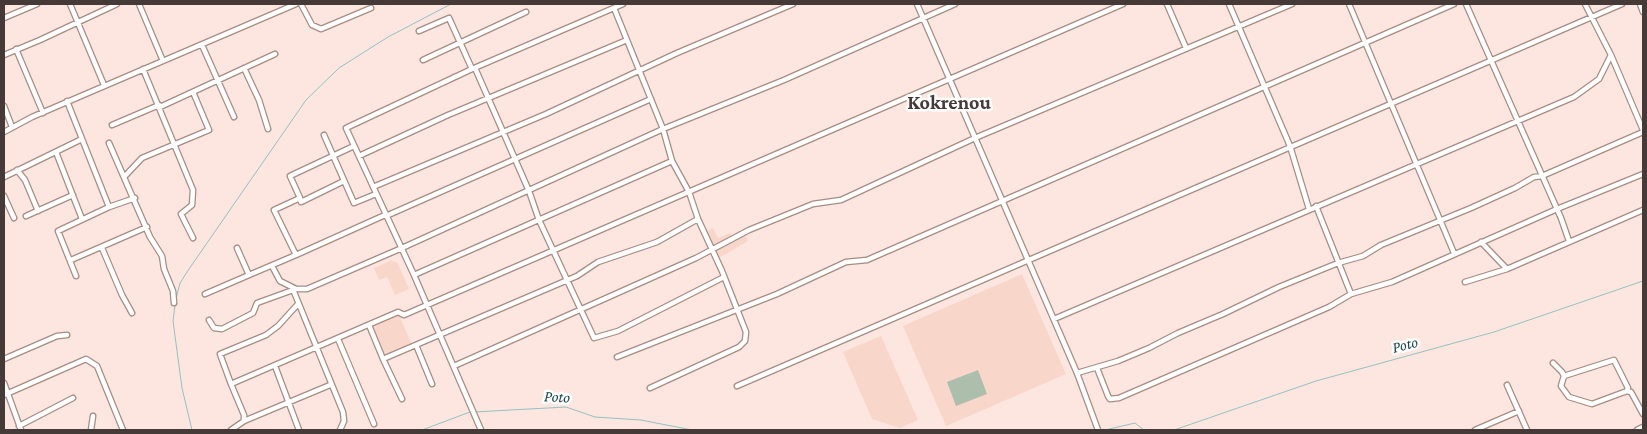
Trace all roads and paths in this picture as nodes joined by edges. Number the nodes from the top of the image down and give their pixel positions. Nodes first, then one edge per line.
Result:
1 (37, 4) edge
2 (70, 4) edge
3 (117, 4) edge
4 (139, 4) edge
5 (295, 4) edge
6 (301, 4) edge
7 (623, 4) edge
8 (793, 4) edge
9 (917, 4) edge
10 (955, 4) edge
11 (1123, 4) edge
12 (1167, 4) edge
13 (1229, 4) edge
14 (1292, 4) edge
15 (1348, 4) edge
16 (1454, 4) edge
17 (1466, 4) edge
18 (1585, 4) edge
19 (1622, 4) edge
20 (1640, 4) edge
21 (370, 8) dead end
22 (614, 8) junction
23 (526, 12) dead end
24 (1643, 12) edge
25 (1591, 17) junction
26 (4, 18) edge
27 (923, 18) junction
28 (77, 21) junction
29 (1239, 26) junction
30 (419, 31) dead end
31 (627, 40) junction
32 (460, 42) junction
33 (1366, 42) junction
34 (202, 45) junction
35 (1186, 48) junction
36 (16, 49) junction
37 (4, 54) edge
38 (275, 54) dead end
39 (1611, 55) junction
40 (422, 60) dead end
41 (1490, 60) junction
42 (163, 61) junction
43 (244, 68) junction
44 (474, 68) junction
45 (142, 69) junction
46 (640, 71) junction
47 (949, 79) junction
48 (218, 80) junction
49 (104, 85) junction
50 (1265, 85) junction
51 (193, 92) junction
52 (488, 98) junction
53 (651, 99) junction
54 (68, 101) junction
55 (1390, 103) junction
56 (4, 106) edge
57 (159, 106) junction
58 (42, 113) junction
59 (234, 117) dead end
60 (1519, 121) junction
61 (112, 125) dead end
62 (12, 127) junction
63 (268, 129) dead end
64 (663, 129) junction
65 (1643, 131) edge
66 (4, 132) edge
67 (503, 132) junction
68 (324, 135) dead end
69 (975, 138) junction
70 (82, 139) junction
71 (109, 143) dead end
72 (174, 145) junction
73 (354, 146) junction
74 (1290, 146) junction
75 (56, 152) junction
76 (333, 155) junction
77 (359, 156) junction
78 (516, 158) junction
79 (672, 161) junction
80 (1415, 164) junction
81 (16, 170) junction
82 (1643, 174) edge
83 (4, 176) edge
84 (125, 176) junction
85 (1542, 176) junction
86 (344, 181) junction
87 (373, 187) junction
88 (530, 191) junction
89 (689, 192) junction
90 (376, 194) junction
91 (73, 195) junction
92 (4, 196) edge
93 (135, 198) junction
94 (300, 198) junction
95 (1001, 200) junction
96 (1316, 206) junction
97 (109, 207) junction
98 (1309, 209) junction
99 (1557, 209) junction
100 (1643, 210) edge
101 (38, 211) junction
102 (26, 216) dead end
103 (386, 216) junction
104 (14, 218) dead end
105 (82, 219) junction
106 (698, 219) junction
107 (539, 220) junction
108 (1440, 220) junction
109 (147, 227) junction
110 (192, 238) dead end
111 (1569, 241) junction
112 (1481, 242) junction
113 (102, 248) junction
114 (237, 248) dead end
115 (402, 248) junction
116 (553, 249) junction
117 (712, 249) junction
118 (1454, 253) junction
119 (296, 255) junction
120 (71, 260) junction
121 (1028, 260) junction
122 (1338, 263) junction
123 (272, 266) junction
124 (1507, 269) junction
125 (249, 274) junction
126 (414, 275) junction
127 (76, 276) dead end
128 (724, 277) junction
129 (567, 280) junction
130 (1465, 282) dead end
131 (292, 289) junction
132 (204, 294) dead end
133 (1351, 294) junction
134 (174, 303) dead end
135 (298, 304) junction
136 (427, 305) junction
137 (736, 309) junction
138 (580, 311) junction
139 (132, 313) dead end
140 (1054, 319) junction
141 (209, 320) dead end
142 (369, 325) junction
143 (67, 335) dead end
144 (440, 335) junction
145 (338, 339) junction
146 (416, 345) junction
147 (316, 348) junction
148 (616, 357) dead end
149 (4, 359) edge
150 (383, 359) junction
151 (1553, 363) dead end
152 (275, 366) junction
153 (454, 366) junction
154 (1097, 368) junction
155 (1077, 372) junction
156 (1564, 376) junction
157 (4, 383) edge
158 (231, 384) junction
159 (432, 384) dead end
160 (1507, 384) dead end
161 (330, 385) junction
162 (737, 386) dead end
163 (650, 388) dead end
164 (1628, 391) junction
165 (6, 394) edge
166 (73, 398) dead end
167 (402, 399) dead end
168 (289, 403) junction
169 (1519, 411) junction
170 (1643, 414) edge
171 (93, 416) dead end
172 (244, 421) junction
173 (374, 424) dead end
174 (1643, 427) edge
175 (20, 428) edge
176 (91, 430) edge
177 (123, 430) edge
178 (231, 430) edge
179 (299, 430) edge
180 (340, 430) edge
181 (481, 430) edge
182 (1098, 430) edge
183 (1475, 430) edge
184 (1527, 430) edge
185 (1637, 430) edge

1 - 26 street
2 - 28 street
3 - 28 street
4 - 42 street
5 - 34 street
6 - 21 street
7 - 22 street
8 - 46 street
9 - 27 street
10 - 27 street
11 - 47 street
12 - 35 street
13 - 29 street
14 - 29 street
15 - 33 street
16 - 33 street
17 - 41 street
18 - 25 street
19 - 25 street
20 - 24 street
22 - 31 street
22 - 44 street
23 - 32 street
25 - 39 street
25 - 41 street
27 - 47 street
27 - 64 street
28 - 36 street
28 - 49 street
29 - 35 street
29 - 50 street
30 - 32 street
31 - 46 street
31 - 52 street
32 - 40 street
32 - 44 street
33 - 50 street
33 - 55 street
34 - 42 street
34 - 48 street
35 - 69 street
36 - 37 street
36 - 58 street
38 - 43 street
39 - 60 street
39 - 65 street
41 - 55 street
41 - 60 street
42 - 45 street
43 - 48 street
43 - 63 street
44 - 52 street
44 - 73 street
45 - 49 street
45 - 57 street
46 - 53 street
46 - 67 street
47 - 69 street
47 - 89 street
48 - 51 street
48 - 59 street
49 - 54 street
50 - 74 street
50 - 95 street
51 - 57 street
51 - 72 street
52 - 67 street
52 - 77 street
53 - 64 street
53 - 78 street
54 - 58 street
54 - 70 street
55 - 74 street
55 - 80 street
56 - 62 street
57 - 61 street
57 - 72 street
58 - 62 street
60 - 80 street
60 - 85 street
62 - 66 street
64 - 79 street
64 - 88 street
65 - 85 street
67 - 78 street
67 - 87 street
68 - 76 street
69 - 95 street
69 - 117 street
70 - 75 street
70 - 97 street
71 - 84 street
72 - 84 street
72 - 110 street
73 - 76 street
73 - 77 street
74 - 98 street
74 - 121 street
75 - 81 street
75 - 91 street
76 - 86 street
76 - 94 street
77 - 87 street
78 - 88 street
78 - 103 street
79 - 89 street
79 - 107 street
80 - 96 street
80 - 108 street
81 - 83 street
81 - 101 street
82 - 99 street
84 - 93 street
85 - 99 street
85 - 108 street
86 - 90 street
86 - 94 street
87 - 90 street
88 - 107 street
88 - 115 street
89 - 106 street
89 - 116 street
90 - 103 street
91 - 101 street
91 - 105 street
92 - 104 street
93 - 97 street
93 - 109 street
94 - 119 street
95 - 121 street
95 - 137 street
96 - 98 street
96 - 122 street
97 - 105 street
98 - 140 street
99 - 111 street
99 - 112 street
100 - 111 street
101 - 102 street
103 - 115 street
103 - 119 street
105 - 120 street
106 - 117 street
106 - 129 street
107 - 116 street
107 - 126 street
108 - 118 street
108 - 122 street
109 - 113 street
109 - 134 street
111 - 124 street
112 - 118 street
112 - 124 street
113 - 120 street
113 - 139 street
114 - 125 street
115 - 126 street
115 - 131 street
116 - 129 street
116 - 136 street
117 - 128 street
117 - 138 street
118 - 133 street
119 - 123 street
120 - 127 street
121 - 140 street
121 - 162 street
122 - 133 street
122 - 154 street
123 - 125 street
123 - 131 street
124 - 130 street
125 - 132 street
126 - 136 street
128 - 137 street
128 - 138 street
129 - 138 street
129 - 144 street
131 - 135 street
131 - 141 street
133 - 154 street
135 - 147 street
135 - 158 street
136 - 142 street
136 - 144 street
137 - 148 street
137 - 163 street
138 - 153 street
140 - 155 street
142 - 145 street
142 - 150 street
143 - 149 street
144 - 146 street
144 - 153 street
145 - 147 street
145 - 173 street
146 - 150 street
146 - 159 street
147 - 152 street
147 - 161 street
150 - 167 street
151 - 156 street
152 - 158 street
152 - 168 street
153 - 181 street
154 - 155 street
155 - 182 street
156 - 164 street
156 - 164 street
157 - 165 street
158 - 172 street
160 - 169 street
161 - 168 street
161 - 180 street
164 - 170 street
165 - 175 street
165 - 177 street
166 - 175 street
168 - 172 street
168 - 179 street
169 - 183 street
169 - 184 street
171 - 176 street
172 - 178 street
174 - 185 street

